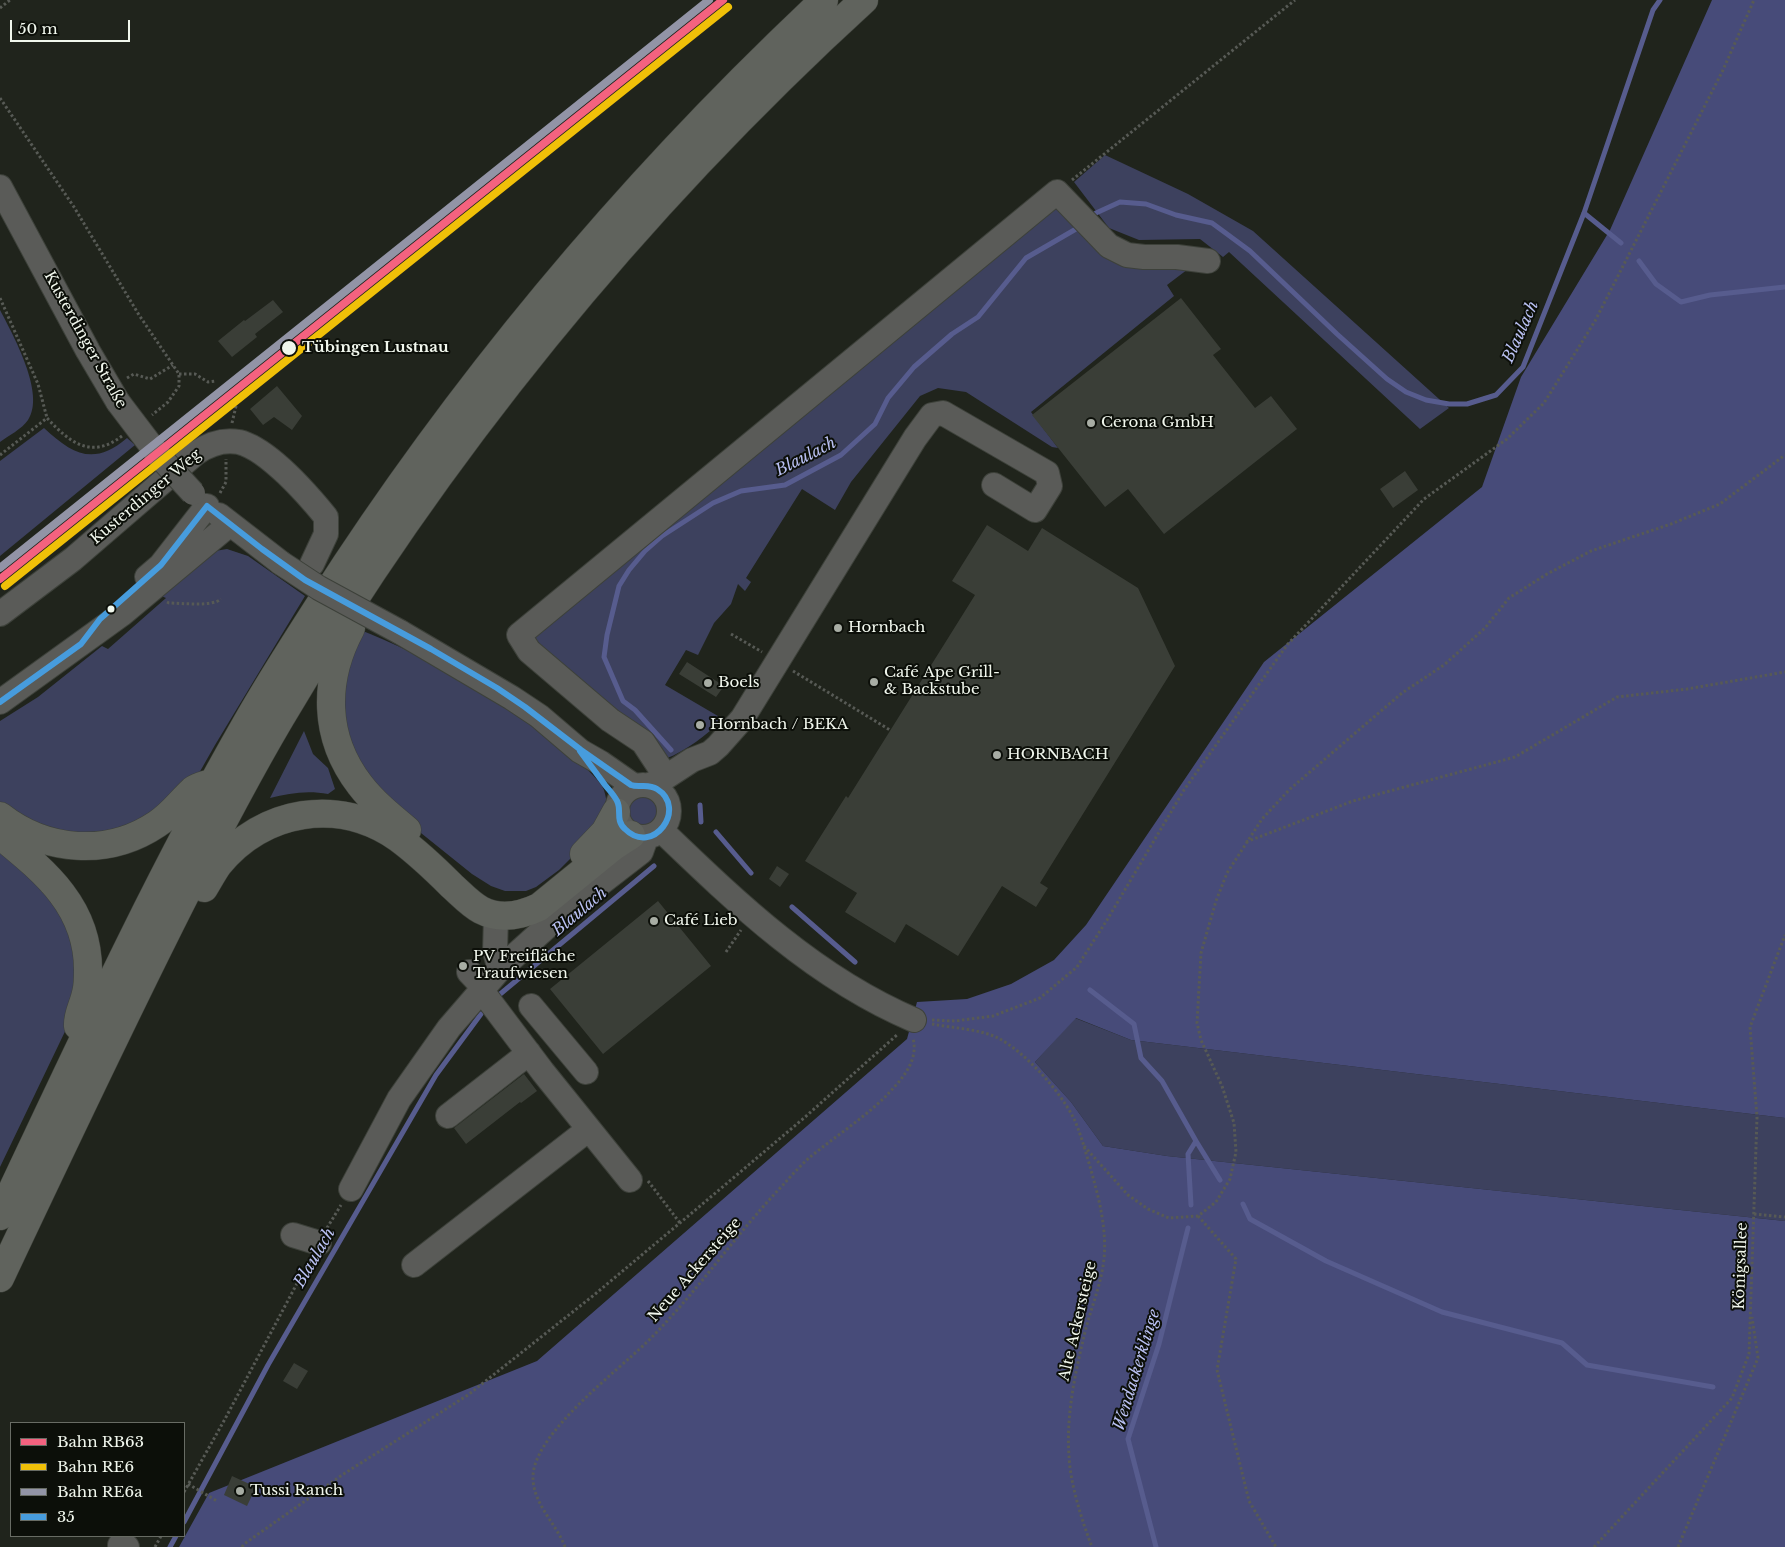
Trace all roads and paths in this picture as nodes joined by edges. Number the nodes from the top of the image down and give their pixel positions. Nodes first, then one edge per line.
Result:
1 (10, 0) edge
2 (824, 0) edge
3 (864, 0) edge
4 (1295, 0) edge
5 (1754, 0) edge
6 (0, 8) edge
7 (0, 98) edge
8 (0, 186) edge
9 (1057, 192) junction
10 (1208, 261) dead end
11 (0, 298) edge
12 (172, 365) junction
13 (179, 374) junction
14 (128, 378) dead end
15 (216, 381) dead end
16 (47, 418) junction
17 (145, 420) dead end
18 (126, 434) dead end
19 (0, 455) edge
20 (1785, 455) edge
21 (226, 457) dead end
22 (994, 485) dead end
23 (207, 497) junction
24 (230, 524) junction
25 (312, 564) dead end
26 (372, 573) junction
27 (153, 589) junction
28 (222, 598) dead end
29 (0, 614) edge
30 (731, 634) dead end
31 (81, 644) junction
32 (777, 662) junction
33 (1785, 672) edge
34 (0, 702) edge
35 (890, 730) dead end
36 (710, 753) junction
37 (214, 781) junction
38 (637, 792) junction
39 (668, 802) junction
40 (0, 816) edge
41 (646, 834) junction
42 (0, 835) edge
43 (1246, 842) junction
44 (725, 890) junction
45 (561, 901) junction
46 (752, 915) junction
47 (496, 916) junction
48 (1785, 935) edge
49 (726, 952) dead end
50 (801, 954) junction
51 (500, 969) junction
52 (147, 970) junction
53 (485, 993) junction
54 (532, 1006) dead end
55 (914, 1020) junction
56 (80, 1047) junction
57 (529, 1053) junction
58 (586, 1072) dead end
59 (448, 1116) dead end
60 (589, 1130) junction
61 (1084, 1146) junction
62 (630, 1180) dead end
63 (351, 1189) joint
64 (1754, 1214) junction
65 (0, 1216) edge
66 (1198, 1216) junction
67 (1785, 1217) edge
68 (293, 1235) dead end
69 (318, 1243) junction
70 (414, 1265) dead end
71 (0, 1278) edge
72 (1751, 1309) junction
73 (188, 1484) junction
74 (185, 1490) edge
75 (217, 1501) dead end
76 (242, 1547) edge
77 (566, 1547) edge
78 (1092, 1547) edge
79 (1276, 1547) edge
80 (1594, 1547) edge
81 (1678, 1547) edge

1 - 6 path
2 - 37 highway
3 - 26 highway
4 - 9 path
5 - 55 path
7 - 12 path
8 - 23 street, Kusterdinger Straße, bridge
9 - 10 street
9 - 38 street
11 - 16 path
12 - 13 path
12 - 14 path
13 - 15 path
13 - 17 path
16 - 18 path
16 - 19 path
20 - 43 path
21 - 23 path
22 - 32 street
23 - 24 street, Kusterdinger Straße
23 - 31 street
24 - 27 street
24 - 38 street, Kusterdinger Straße, bridge
25 - 29 street, Kusterdinger Weg
26 - 38 highway
26 - 52 highway
27 - 28 path
27 - 31 street
30 - 32 path
31 - 34 street
32 - 35 path
32 - 36 street
33 - 43 path
36 - 38 street
36 - 39 street
37 - 40 highway
37 - 56 highway
38 - 39 street
38 - 41 street
39 - 41 street
41 - 44 street
41 - 45 highway
42 - 56 highway
43 - 66 path
44 - 46 street
44 - 50 street
45 - 47 highway
45 - 51 street
46 - 49 path
46 - 50 street
47 - 51 street
47 - 52 highway
48 - 64 path, Königsallee
50 - 55 street
51 - 53 street
52 - 71 highway
53 - 57 street
53 - 63 street
54 - 58 street
55 - 61 path, Alte Ackersteige
55 - 76 path
55 - 77 path, Neue Ackersteige
56 - 65 highway
57 - 59 street
57 - 60 street
60 - 62 street
60 - 70 street
61 - 66 path
61 - 78 path, Alte Ackersteige
63 - 69 path
64 - 67 path
64 - 72 path, Königsallee
66 - 79 path
68 - 69 street
69 - 73 path
72 - 80 path, Königsallee
72 - 81 path
73 - 74 path
73 - 75 path

